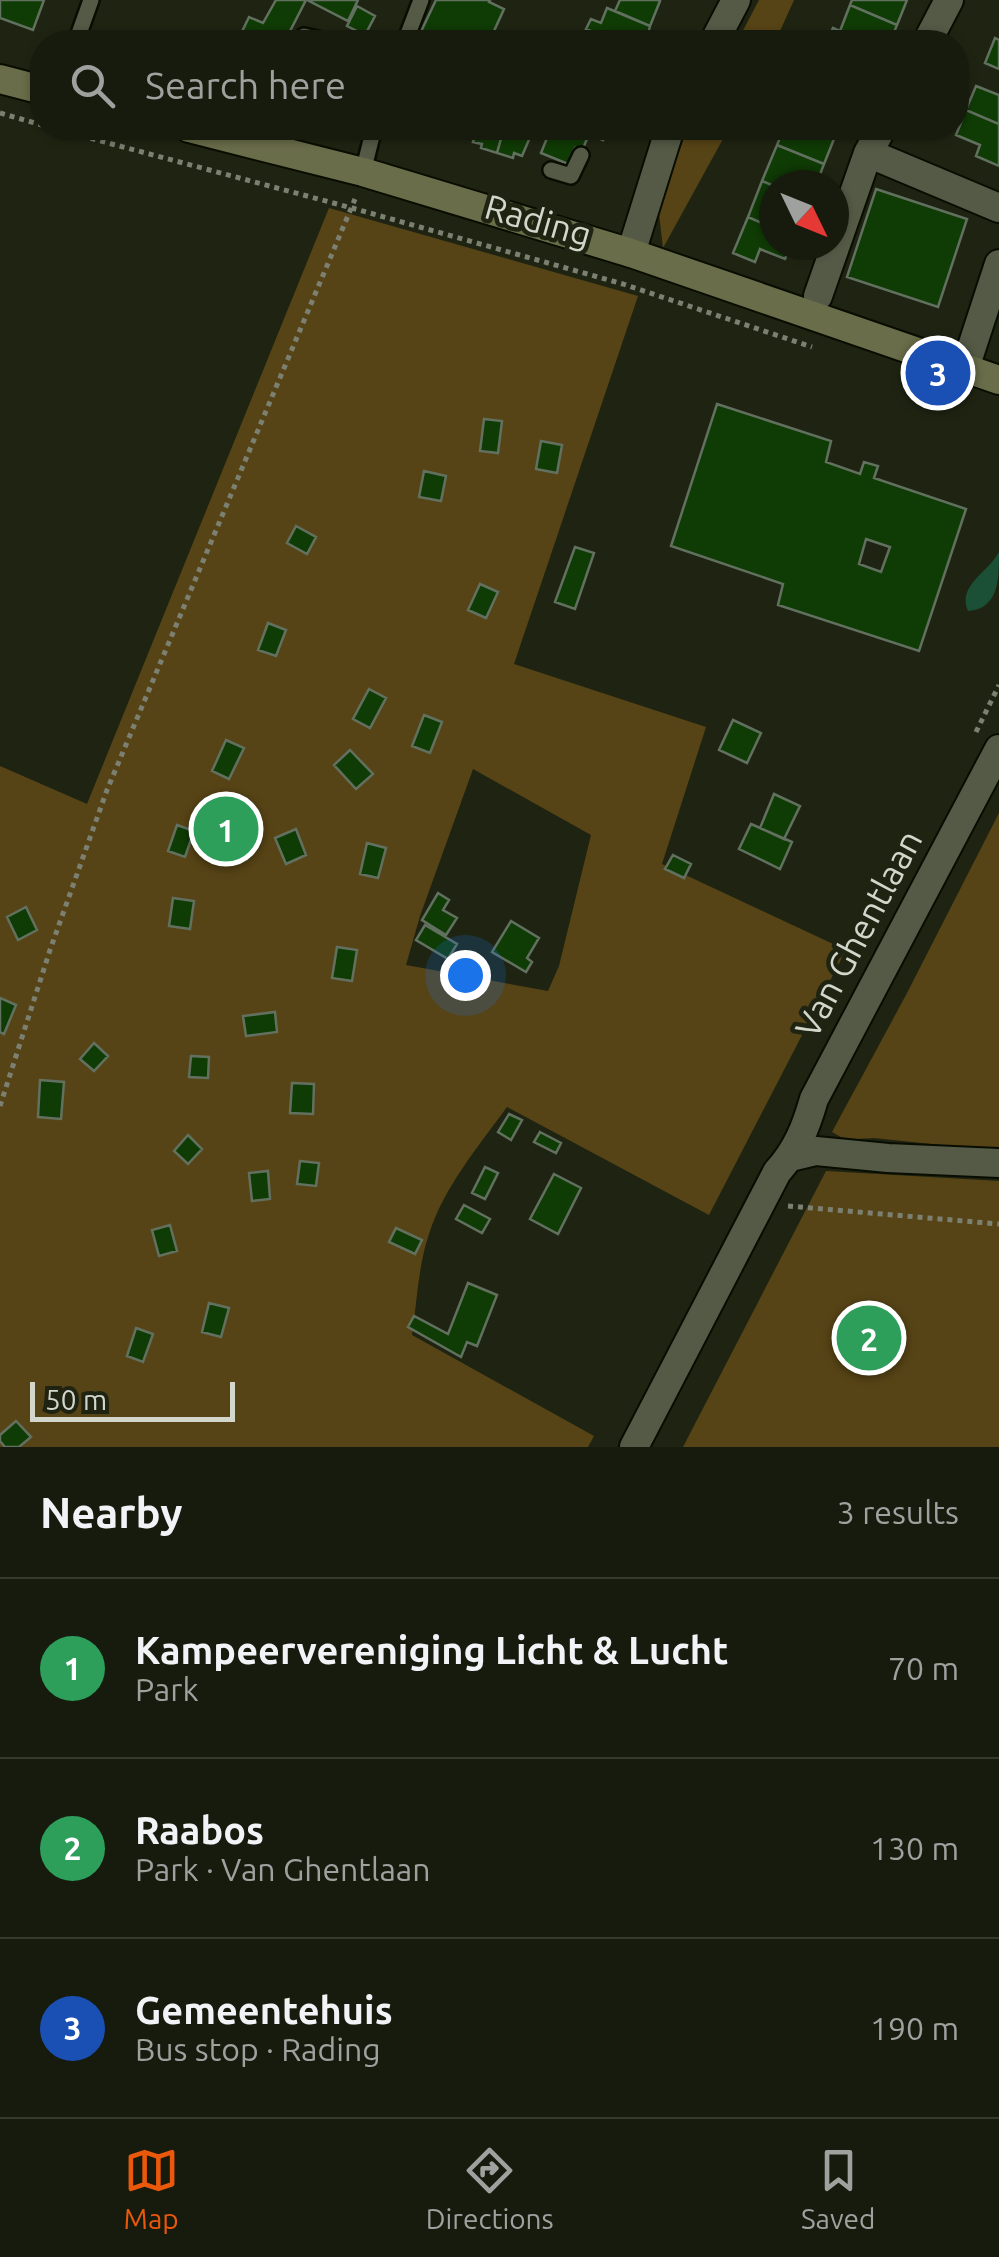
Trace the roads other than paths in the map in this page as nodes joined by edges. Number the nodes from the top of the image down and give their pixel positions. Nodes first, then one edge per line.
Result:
1 (91, 0) edge
2 (422, 0) edge
3 (950, 0) edge
4 (729, 5) edge
5 (80, 30) edge
6 (410, 30) edge
7 (719, 30) edge
8 (934, 30) edge
9 (0, 78) edge
10 (30, 87) edge
11 (271, 140) edge
12 (371, 140) edge
13 (666, 140) edge
14 (876, 140) edge
15 (868, 154) junction
16 (581, 155) dead end
17 (551, 170) dead end
18 (363, 172) junction
19 (999, 208) edge
20 (631, 253) junction
21 (999, 264) edge
22 (818, 296) dead end
23 (992, 307) edge
24 (965, 368) junction
25 (999, 380) edge
26 (999, 749) edge
27 (792, 1157) junction
28 (999, 1163) edge
29 (634, 1447) edge

1 - 5 lane
2 - 6 lane
3 - 8 street
4 - 7 street
9 - 10 main road
11 - 18 main road, Rading
12 - 18 lane
13 - 20 street
14 - 15 street
15 - 19 street
15 - 22 street
16 - 17 lane
18 - 20 main road, Rading
20 - 24 main road, Rading
21 - 23 street
23 - 24 street
24 - 25 main road, Rading
26 - 27 street, Van Ghentlaan
27 - 28 street
27 - 29 street, Van Ghentlaan

